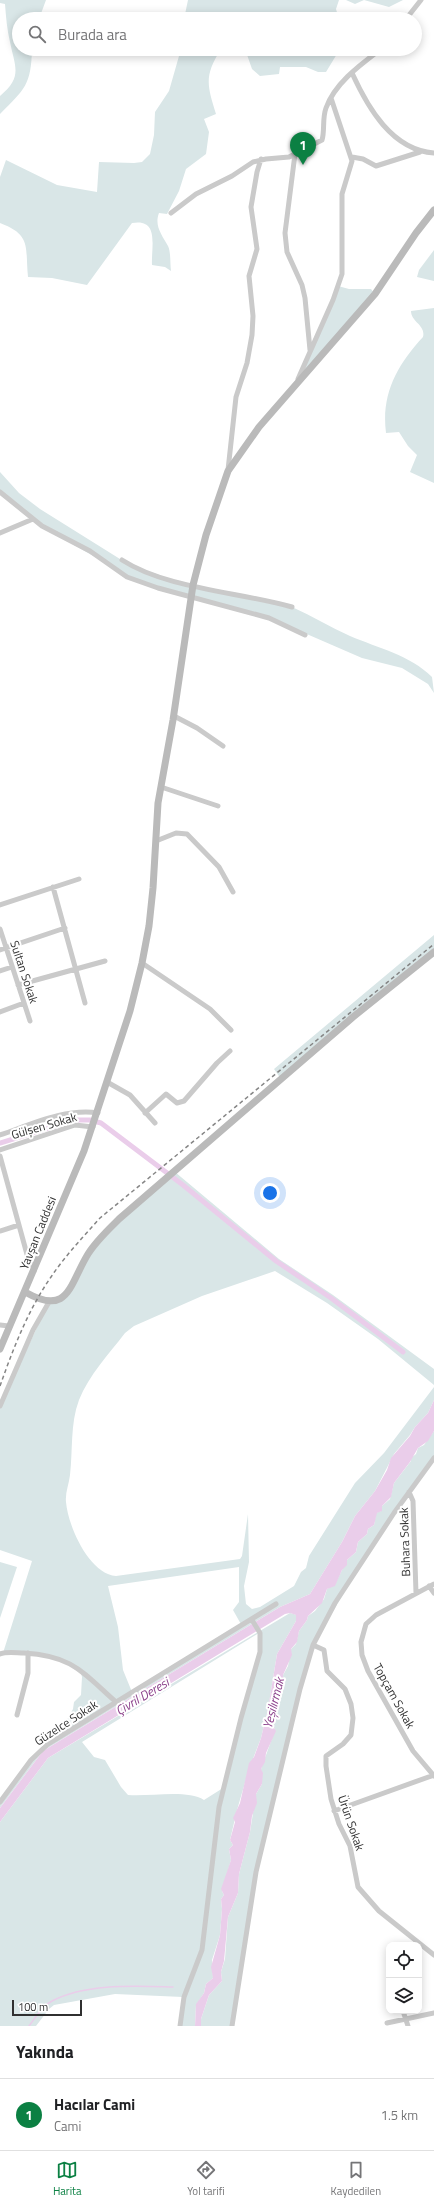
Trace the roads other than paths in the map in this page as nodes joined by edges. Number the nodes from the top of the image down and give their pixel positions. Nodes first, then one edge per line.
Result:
1 (421, 0) edge
2 (412, 12) edge
3 (373, 56) edge
4 (352, 73) junction
5 (331, 98) junction
6 (421, 152) junction
7 (434, 153) edge
8 (295, 154) junction
9 (352, 157) junction
10 (261, 159) junction
11 (434, 210) edge
12 (171, 213) dead end
13 (310, 353) junction
14 (295, 387) junction
15 (228, 471) junction
16 (0, 492) edge
17 (33, 519) junction
18 (0, 533) edge
19 (122, 560) dead end
20 (193, 585) junction
21 (191, 597) junction
22 (292, 607) dead end
23 (305, 635) dead end
24 (174, 716) junction
25 (222, 746) dead end
26 (161, 787) junction
27 (218, 806) dead end
28 (156, 841) junction
29 (78, 879) dead end
30 (53, 887) junction
31 (233, 892) dead end
32 (0, 905) edge
33 (65, 928) junction
34 (0, 929) edge
35 (6, 948) junction
36 (0, 950) edge
37 (434, 952) edge
38 (105, 961) dead end
39 (142, 963) junction
40 (12, 967) junction
41 (76, 969) junction
42 (0, 971) edge
43 (18, 985) junction
44 (24, 1003) junction
45 (85, 1003) dead end
46 (0, 1012) edge
47 (30, 1021) dead end
48 (231, 1030) dead end
49 (230, 1051) dead end
50 (107, 1082) junction
51 (146, 1113) junction
52 (95, 1121) junction
53 (155, 1123) dead end
54 (0, 1135) edge
55 (0, 1150) edge
56 (0, 1156) edge
57 (19, 1225) junction
58 (0, 1231) edge
59 (34, 1272) junction
60 (25, 1292) junction
61 (48, 1302) junction
62 (0, 1325) edge
63 (9, 1326) junction
64 (0, 1349) edge
65 (0, 1406) edge
66 (434, 1458) edge
67 (409, 1492) junction
68 (431, 1585) edge
69 (416, 1593) junction
70 (434, 1593) edge
71 (276, 1604) dead end
72 (253, 1621) junction
73 (313, 1645) junction
74 (28, 1653) junction
75 (0, 1654) edge
76 (116, 1702) junction
77 (17, 1715) dead end
78 (434, 1776) edge
79 (0, 1802) edge
80 (334, 1811) junction
81 (434, 1955) edge
82 (434, 2013) edge
83 (405, 2014) edge
84 (406, 2019) junction
85 (387, 2023) dead end
86 (180, 2026) edge
87 (232, 2026) edge
88 (408, 2026) edge

1 - 2 street
3 - 4 street
4 - 5 street
4 - 6 street
5 - 8 street
5 - 9 street
6 - 7 street
6 - 9 street
8 - 10 street
8 - 13 street
9 - 13 street
10 - 12 street
10 - 15 street
11 - 14 street, Yavşan Caddesi
13 - 14 street
14 - 15 street, Yavşan Caddesi
15 - 20 street, Yavşan Caddesi
16 - 17 street
17 - 18 street
17 - 21 street
19 - 20 street
20 - 21 street, Yavşan Caddesi
20 - 22 street
21 - 23 street
21 - 24 street, Yavşan Caddesi
24 - 25 street
24 - 26 street, Yavşan Caddesi
26 - 27 street
26 - 28 street, Yavşan Caddesi
28 - 31 street
28 - 39 street, Yavşan Caddesi
29 - 30 street
30 - 32 street
30 - 33 street
33 - 35 street
33 - 41 street
34 - 35 street, Sultan Sokak
35 - 36 street
35 - 40 street, Sultan Sokak
37 - 61 street
38 - 41 street
39 - 48 street
39 - 50 street, Yavşan Caddesi
40 - 42 street
40 - 43 street, Sultan Sokak
41 - 43 street
41 - 45 street
43 - 44 street, Sultan Sokak
44 - 46 street
44 - 47 street, Sultan Sokak
49 - 51 street
50 - 51 street
50 - 52 street, Yavşan Caddesi
51 - 53 street
52 - 54 street
52 - 55 street, Gülşen Sokak
52 - 59 street, Yavşan Caddesi
56 - 57 street
57 - 58 street
57 - 59 street
59 - 60 street, Yavşan Caddesi
60 - 61 street
60 - 63 street, Yavşan Caddesi
61 - 65 street
62 - 63 street
63 - 64 street, Yavşan Caddesi
66 - 67 street
67 - 69 street, Buhara Sokak
67 - 73 street
68 - 69 street, Topçam Sokak
68 - 70 street
69 - 78 street, Topçam Sokak
71 - 72 street, Güzelce Sokak
72 - 76 street, Güzelce Sokak
72 - 86 street
73 - 80 street, Ürün Sokak
73 - 87 street
74 - 75 street
74 - 76 street
74 - 77 street
76 - 79 street, Güzelce Sokak
78 - 80 street
80 - 81 street, Ürün Sokak
82 - 84 street
83 - 84 street
84 - 85 street
84 - 88 street

